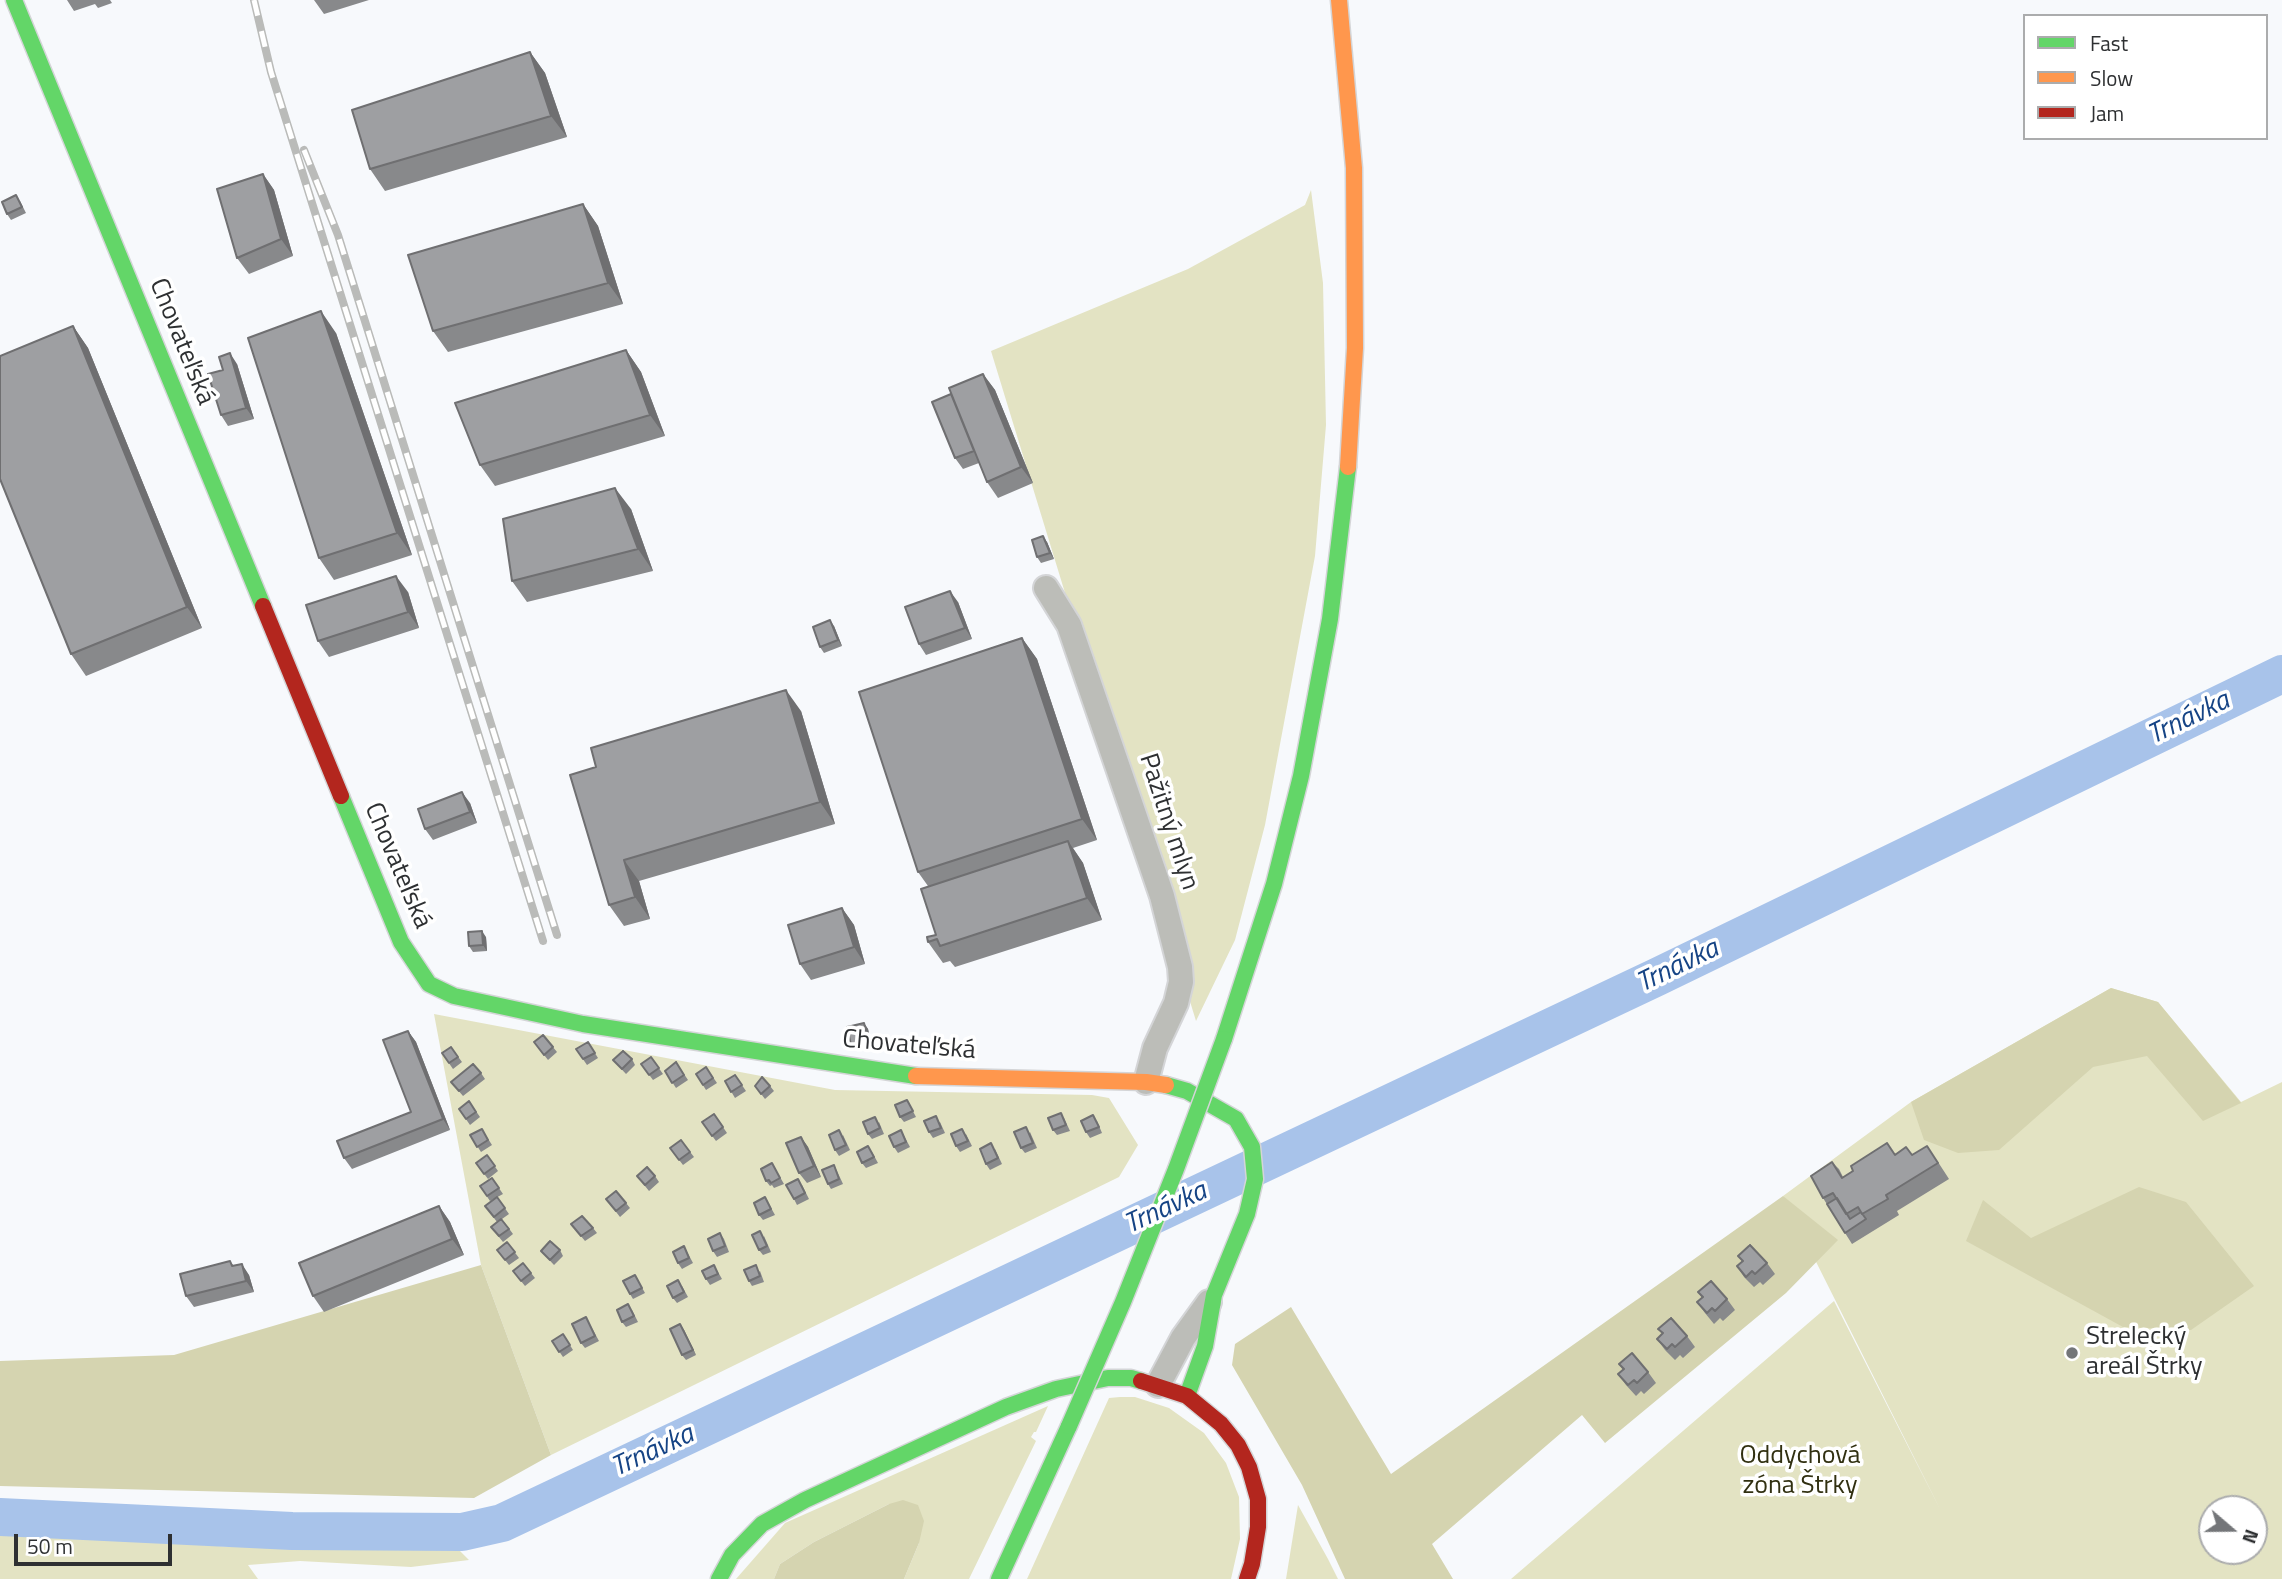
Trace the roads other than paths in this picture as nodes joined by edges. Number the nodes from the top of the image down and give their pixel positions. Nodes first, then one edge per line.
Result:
1 (14, 0) edge
2 (1339, 0) edge
3 (1046, 588) dead end
4 (1146, 1082) junction
5 (1214, 1295) junction
6 (1158, 1385) junction
7 (1187, 1396) junction
8 (719, 1579) edge
9 (999, 1579) edge
10 (1247, 1579) edge

1 - 4 main road, Chovateľská
2 - 9 main road, bridge
3 - 4 street, Pažitný mlyn
4 - 5 main road, Chovateľská
5 - 6 street
5 - 7 main road
6 - 7 main road
6 - 8 main road
7 - 10 main road

